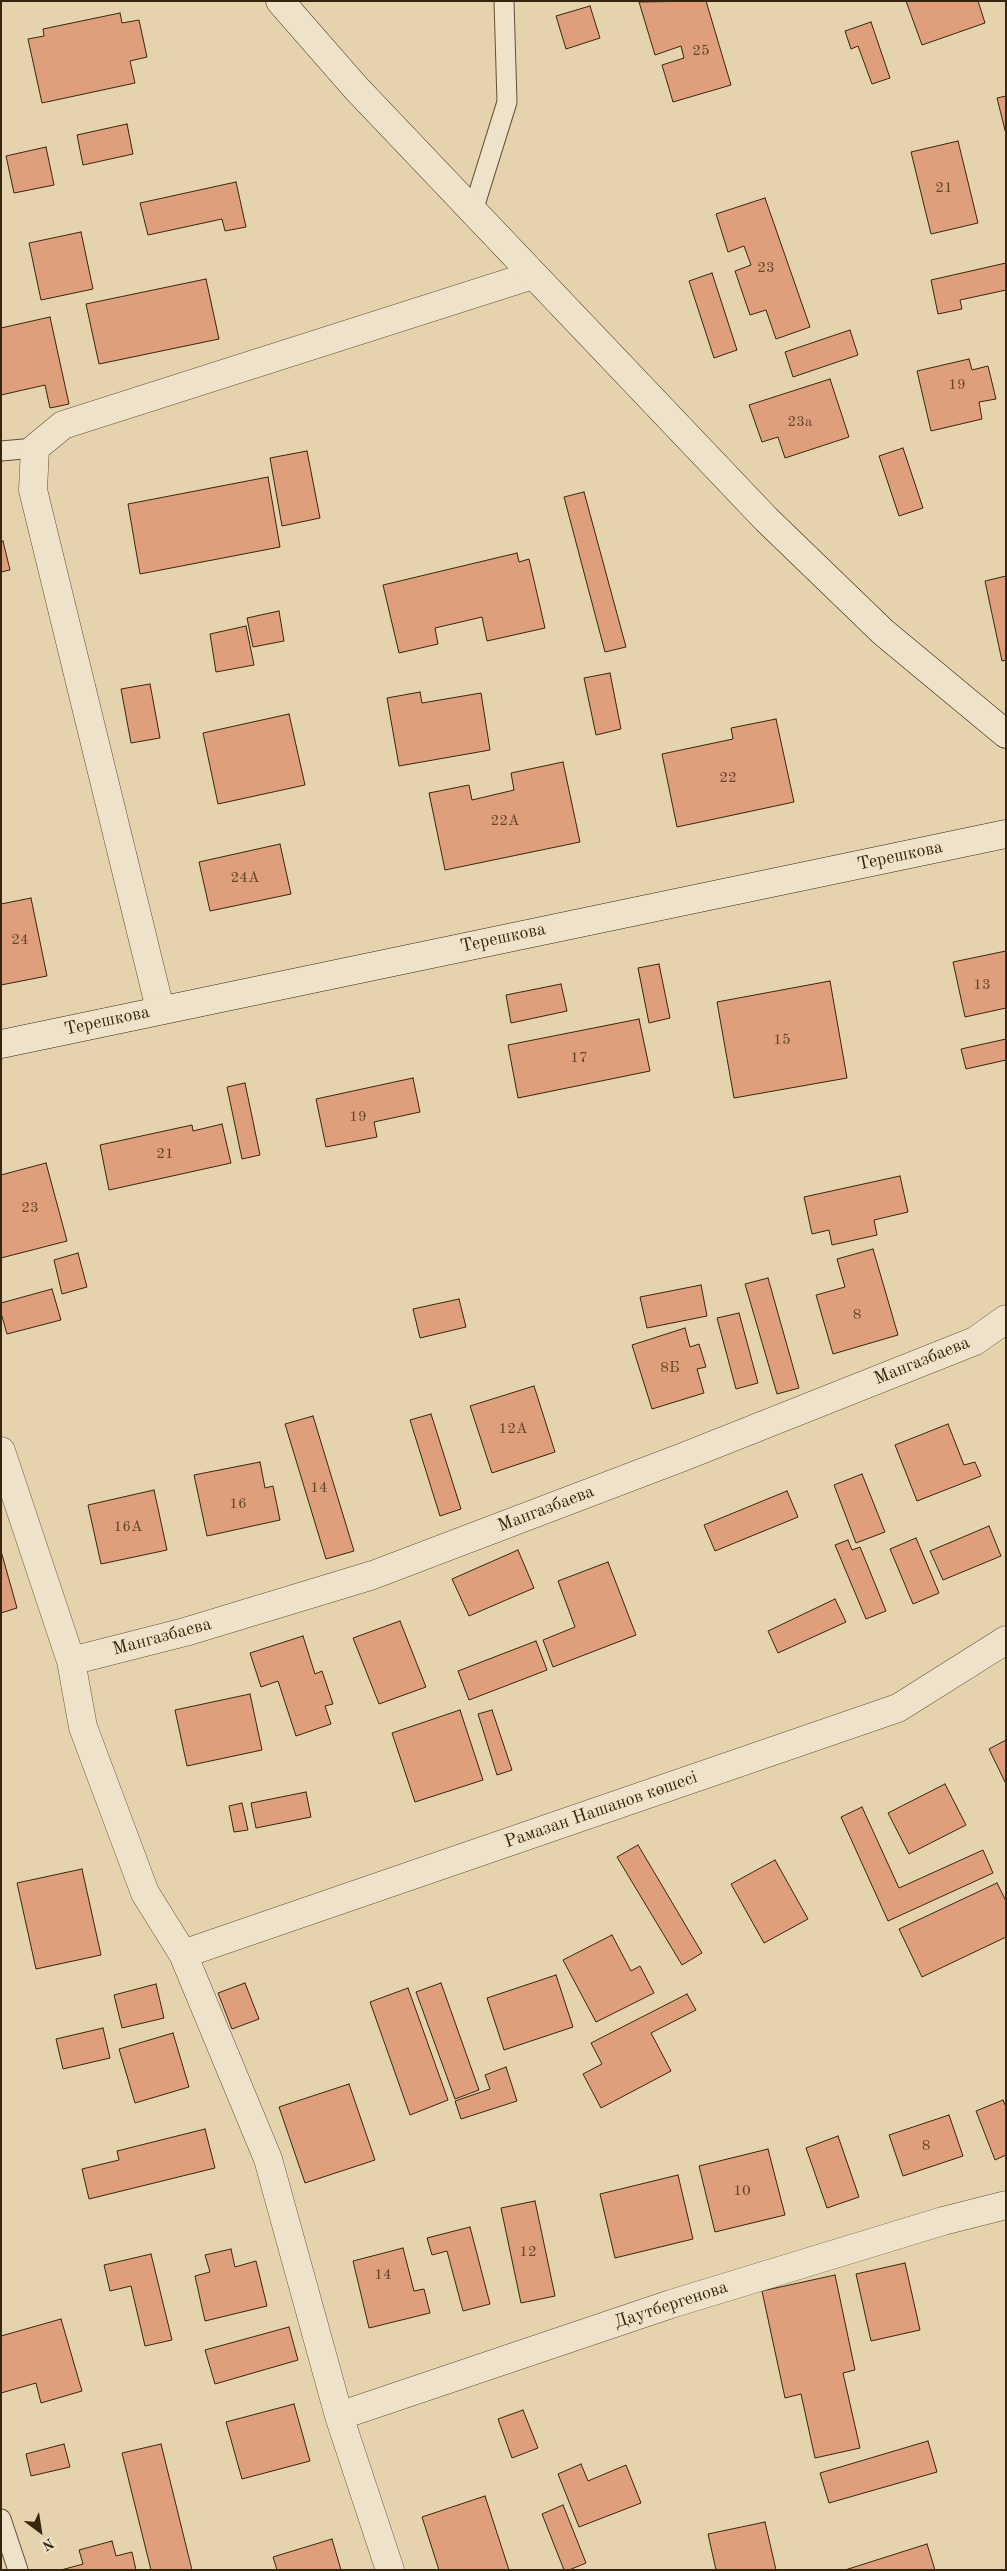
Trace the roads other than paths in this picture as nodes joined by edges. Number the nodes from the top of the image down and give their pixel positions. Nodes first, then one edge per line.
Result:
1 (280, 1) edge
2 (504, 1) edge
3 (473, 212) junction
4 (533, 275) junction
5 (35, 448) junction
6 (1, 451) edge
7 (1006, 734) edge
8 (1006, 834) edge
9 (160, 1009) junction
10 (1, 1044) edge
11 (1006, 1319) edge
12 (1, 1451) edge
13 (1006, 1640) edge
14 (71, 1661) junction
15 (183, 1954) junction
16 (1006, 2205) edge
17 (340, 2416) junction
18 (1, 2519) edge
19 (18, 2570) edge
20 (390, 2570) edge

1 - 3 street
2 - 3 lane
3 - 4 street
4 - 5 street
4 - 7 street
5 - 6 lane
5 - 9 street
8 - 9 street, Терешкова
9 - 10 street, Терешкова
11 - 14 street, Мангазбаева
12 - 14 street
13 - 15 street, Рамазан Нашанов көшесі
14 - 15 street
15 - 17 street
16 - 17 street, Даутбергенова
17 - 20 street
18 - 19 lane

